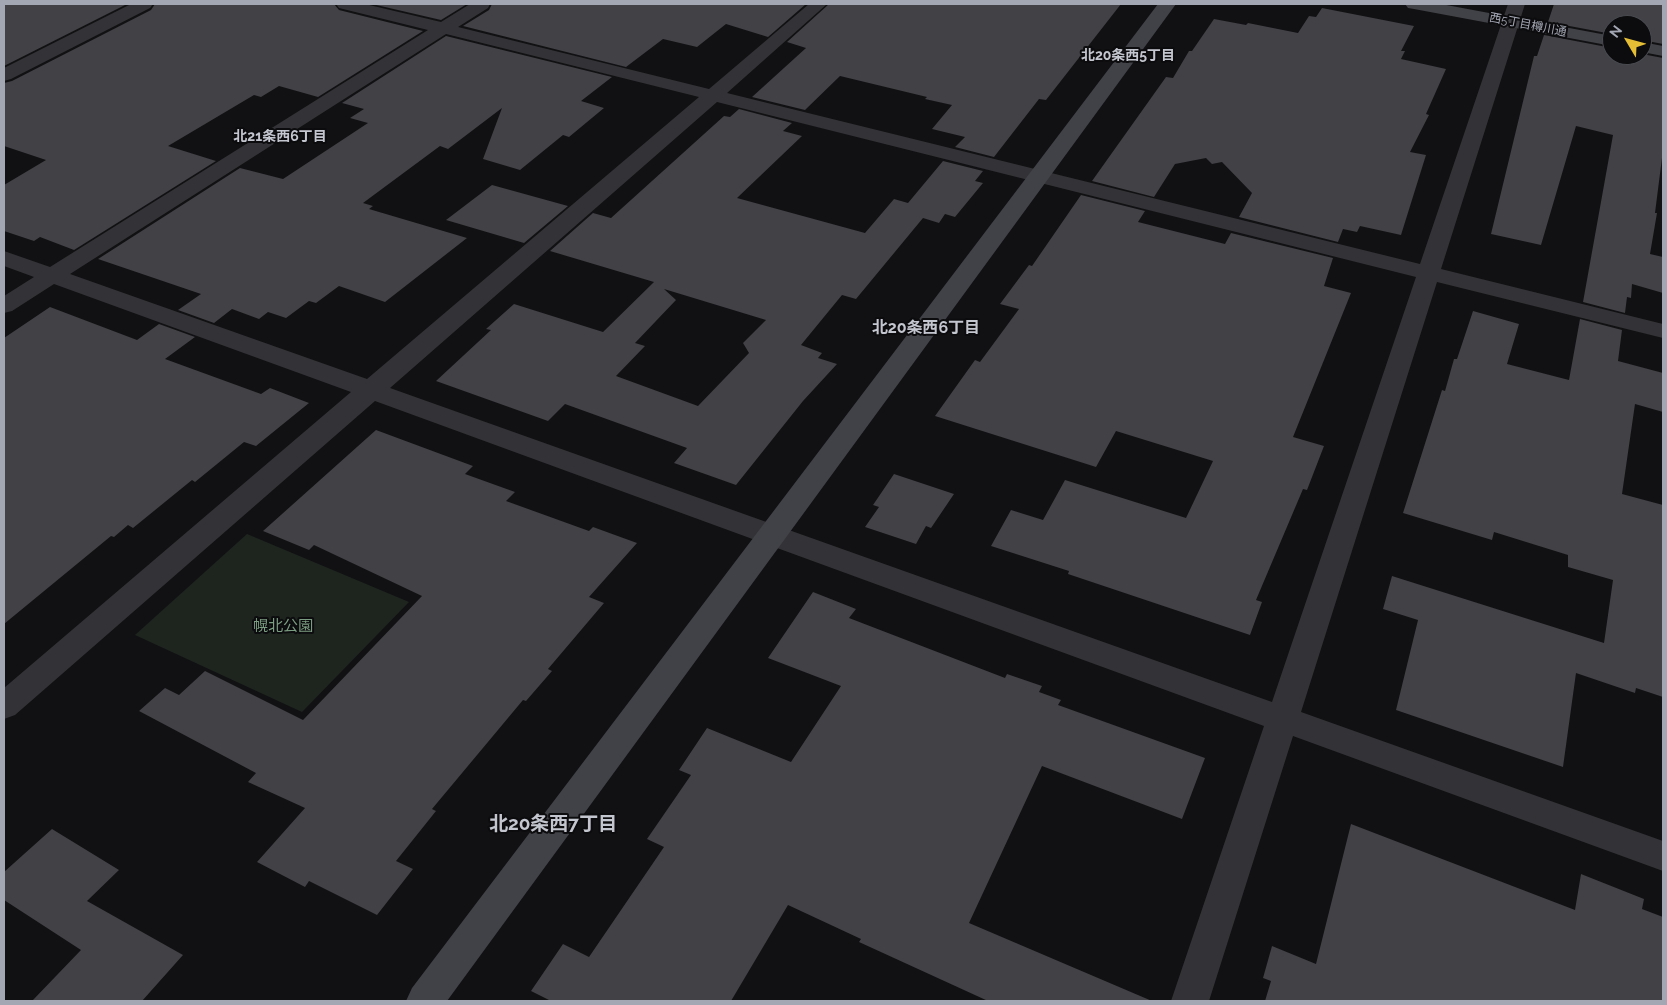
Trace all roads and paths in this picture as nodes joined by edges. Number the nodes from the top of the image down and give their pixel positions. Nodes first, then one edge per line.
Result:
1 (144, 4) edge
2 (345, 4) edge
3 (482, 4) edge
4 (819, 4) edge
5 (1167, 4) edge
6 (1414, 4) edge
7 (1514, 13) edge
8 (444, 28) junction
9 (1602, 38) edge
10 (4, 75) edge
11 (713, 95) junction
12 (1040, 176) junction
13 (4, 258) edge
14 (1430, 273) junction
15 (51, 275) junction
16 (4, 306) edge
17 (1663, 331) edge
18 (370, 391) junction
19 (772, 535) junction
20 (4, 706) edge
21 (1283, 720) junction
22 (1663, 856) edge
23 (425, 1001) edge
24 (1190, 1001) edge

1 - 10 street
2 - 8 street
3 - 8 street
4 - 11 street
5 - 12 street
6 - 7 street, 西5丁目樽川通
7 - 9 street, 西5丁目樽川通
7 - 14 street
8 - 11 street
8 - 15 street
11 - 12 street
11 - 18 street
12 - 14 street
12 - 19 street
13 - 15 street
14 - 17 street
14 - 21 street
15 - 16 street
15 - 18 street
18 - 19 street
18 - 20 street
19 - 21 street
19 - 23 street
21 - 22 street
21 - 24 street

